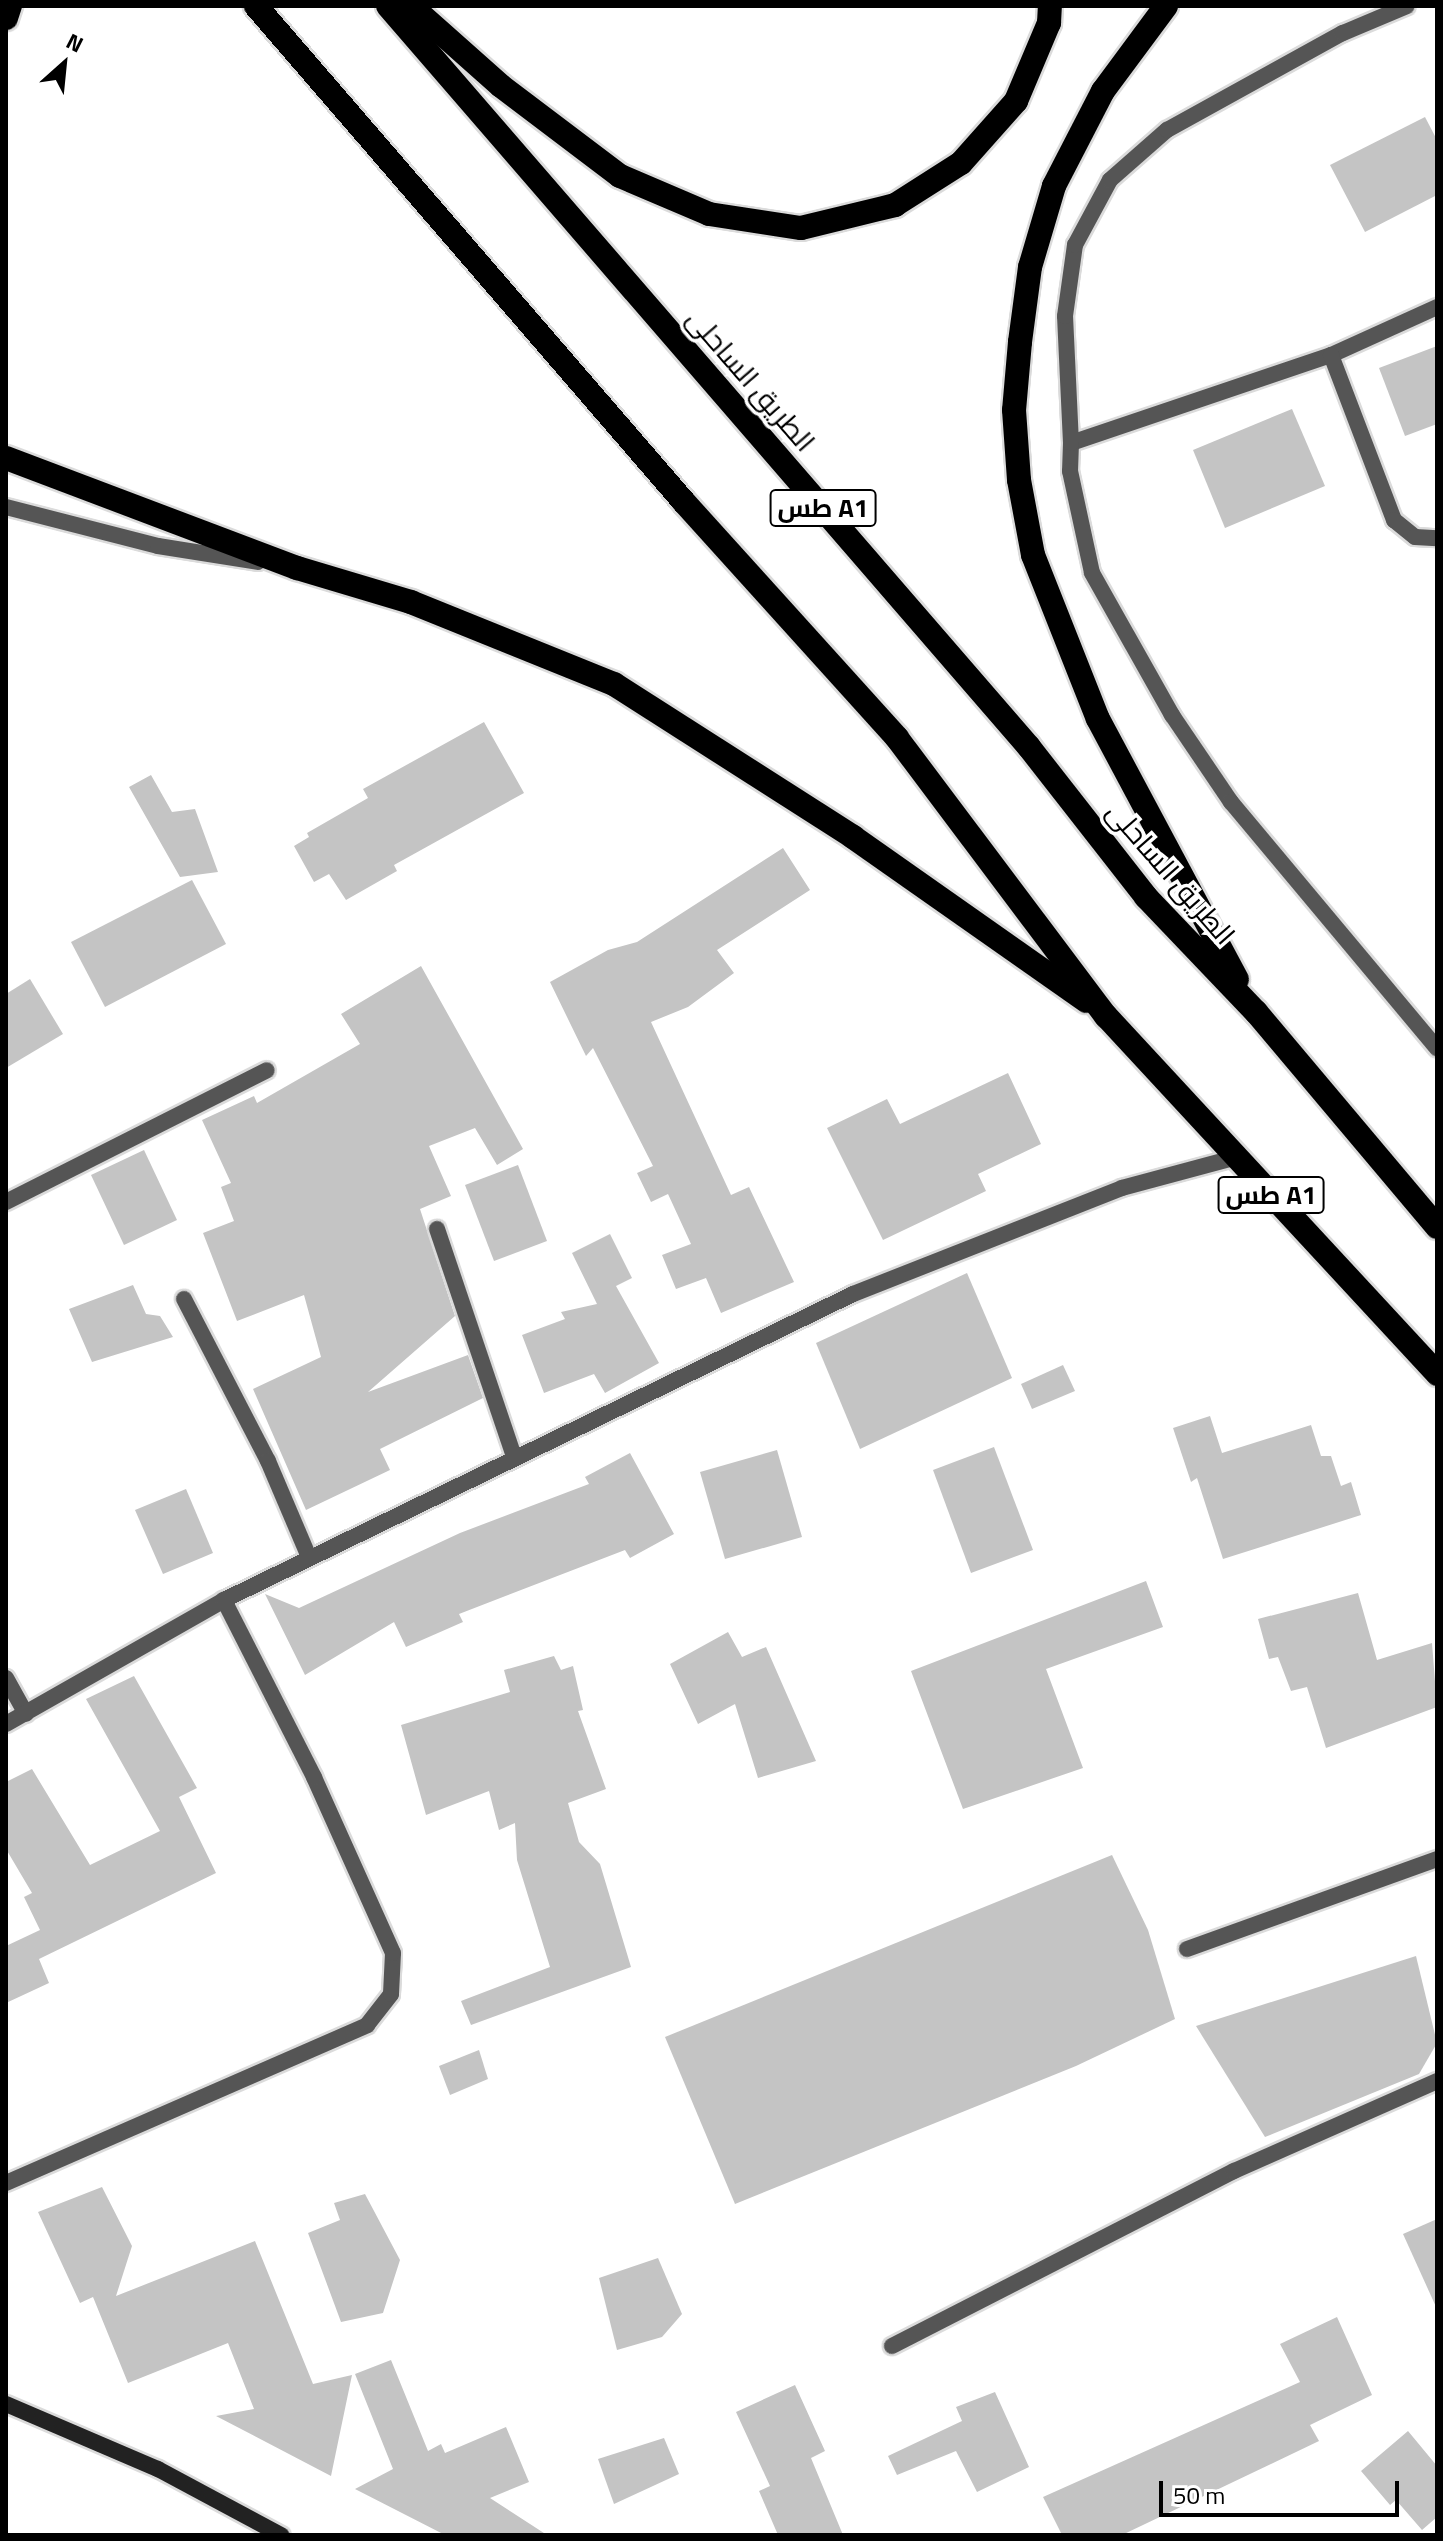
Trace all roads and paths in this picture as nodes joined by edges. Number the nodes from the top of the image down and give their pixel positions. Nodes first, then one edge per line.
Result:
1 (10, 6) edge
2 (256, 6) edge
3 (388, 6) edge
4 (411, 6) edge
5 (1050, 6) edge
6 (1166, 6) edge
7 (1407, 6) edge
8 (6, 18) edge
9 (1437, 307) edge
10 (1331, 355) junction
11 (1071, 443) junction
12 (6, 458) edge
13 (6, 507) edge
14 (1437, 538) edge
15 (297, 568) junction
16 (1256, 1012) junction
17 (1106, 1016) junction
18 (1437, 1048) edge
19 (267, 1070) dead end
20 (1237, 1157) junction
21 (6, 1202) edge
22 (1437, 1227) edge
23 (437, 1229) dead end
24 (184, 1299) dead end
25 (1437, 1374) edge
26 (514, 1457) junction
27 (309, 1557) junction
28 (224, 1600) junction
29 (6, 1678) edge
30 (26, 1714) junction
31 (6, 1724) edge
32 (1437, 1859) edge
33 (1187, 1949) dead end
34 (1437, 2081) edge
35 (6, 2183) edge
36 (892, 2346) dead end
37 (6, 2404) edge
38 (281, 2535) edge

1 - 8 highway
2 - 17 highway, طس A1
3 - 16 highway, الطريق الساحلى / طس A1
4 - 5 highway
6 - 16 highway
7 - 11 street
9 - 10 street
10 - 11 street
10 - 14 street
11 - 18 street
12 - 15 highway
13 - 15 street
15 - 17 highway
16 - 22 highway, طس A1
17 - 20 highway, طس A1
19 - 21 street
20 - 25 highway, طس A1
20 - 26 street
23 - 26 street
24 - 27 street
26 - 27 street
27 - 28 street
28 - 30 street
28 - 35 street
29 - 30 street
30 - 31 street
32 - 33 street
34 - 36 street
37 - 38 street

